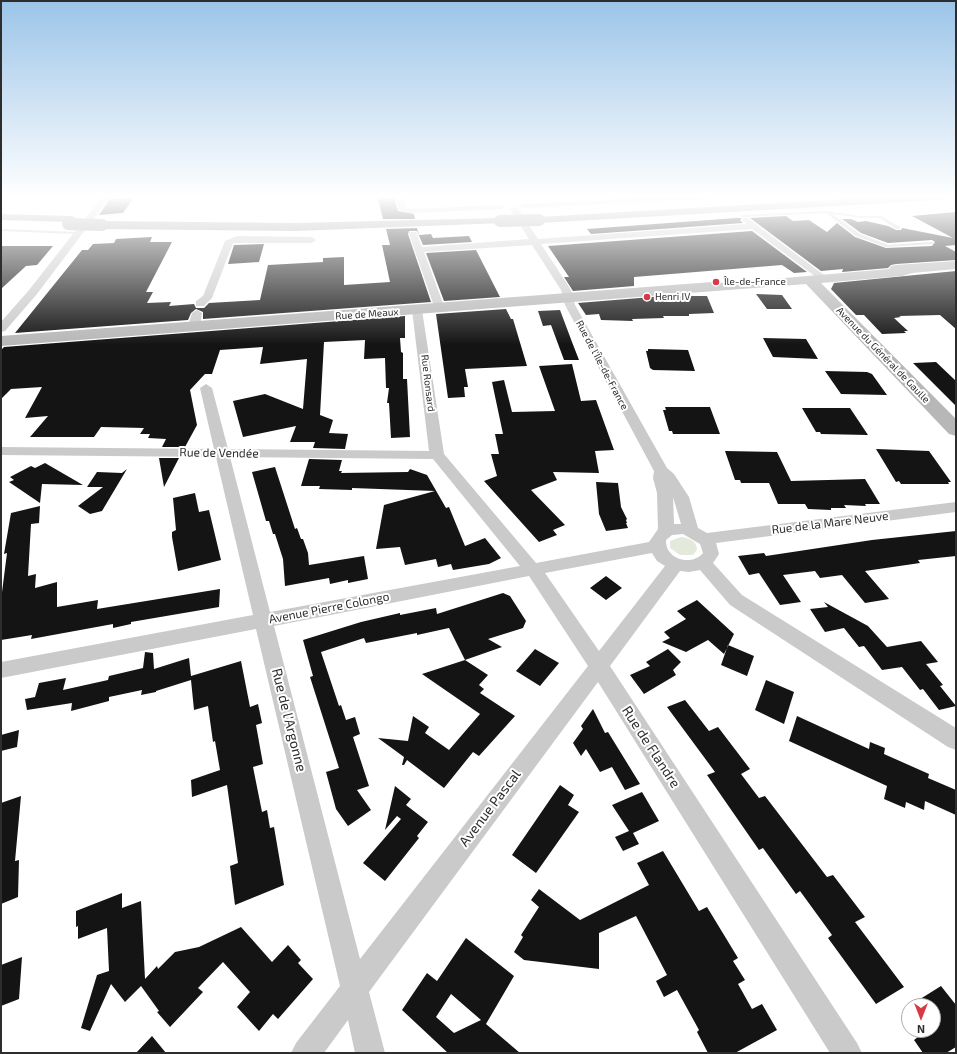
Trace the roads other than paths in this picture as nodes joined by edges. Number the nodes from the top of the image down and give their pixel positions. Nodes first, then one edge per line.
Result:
1 (67, 246) edge
2 (227, 246) edge
3 (418, 246) edge
4 (474, 246) edge
5 (538, 246) edge
6 (778, 246) edge
7 (419, 250) junction
8 (956, 266) edge
9 (910, 270) junction
10 (815, 277) junction
11 (712, 286) junction
12 (568, 299) junction
13 (440, 309) junction
14 (417, 310) junction
15 (197, 314) junction
16 (1, 329) edge
17 (1, 338) edge
18 (22, 338) junction
19 (1, 341) edge
20 (206, 388) dead end
21 (956, 430) edge
22 (1, 451) edge
23 (222, 453) junction
24 (437, 455) junction
25 (661, 471) junction
26 (956, 507) edge
27 (698, 535) junction
28 (661, 539) junction
29 (704, 563) junction
30 (676, 564) junction
31 (531, 569) junction
32 (264, 620) junction
33 (598, 665) junction
34 (1, 670) edge
35 (956, 740) edge
36 (355, 988) junction
37 (306, 1053) edge
38 (370, 1053) edge
39 (847, 1053) edge

1 - 16 street
2 - 15 street
3 - 7 street
4 - 7 street
5 - 12 street, Rue de l'Île-de-France
6 - 10 street
7 - 13 street
8 - 9 main road, Rue de Meaux
9 - 10 main road, Rue de Meaux
9 - 10 main road, Rue de Meaux
10 - 11 main road, Rue de Meaux
10 - 11 main road, Rue de Meaux
10 - 21 main road, Avenue du Général de Gaulle
11 - 12 main road, Rue de Meaux
12 - 13 main road, Rue de Meaux
12 - 25 street, Rue de l'Île-de-France
13 - 14 main road, Rue de Meaux
14 - 15 main road, Rue de Meaux
14 - 24 street, Rue Ronsard
15 - 18 main road, Rue de Meaux
17 - 18 main road, Rue de Meaux
18 - 19 main road, Rue de Meaux
20 - 23 street, Rue de l'Argonne
22 - 23 street, Rue de Vendée
23 - 24 street, Rue de Vendée
23 - 32 street, Rue de l'Argonne
24 - 31 street, Rue de Flandre
25 - 27 street
25 - 28 street
26 - 27 street, Rue de la Mare Neuve
27 - 28 street
27 - 29 street
28 - 30 street
28 - 31 street, Avenue Pierre Colongo
29 - 30 street
29 - 35 street
30 - 33 street, Avenue Pascal
31 - 32 street, Avenue Pierre Colongo
31 - 33 street, Rue de Flandre
32 - 34 street, Avenue Pierre Colongo
32 - 36 street, Rue de l'Argonne
33 - 36 street, Avenue Pascal
33 - 39 street, Rue de Flandre
36 - 37 street, Avenue Pascal
36 - 38 street, Rue de l'Argonne

